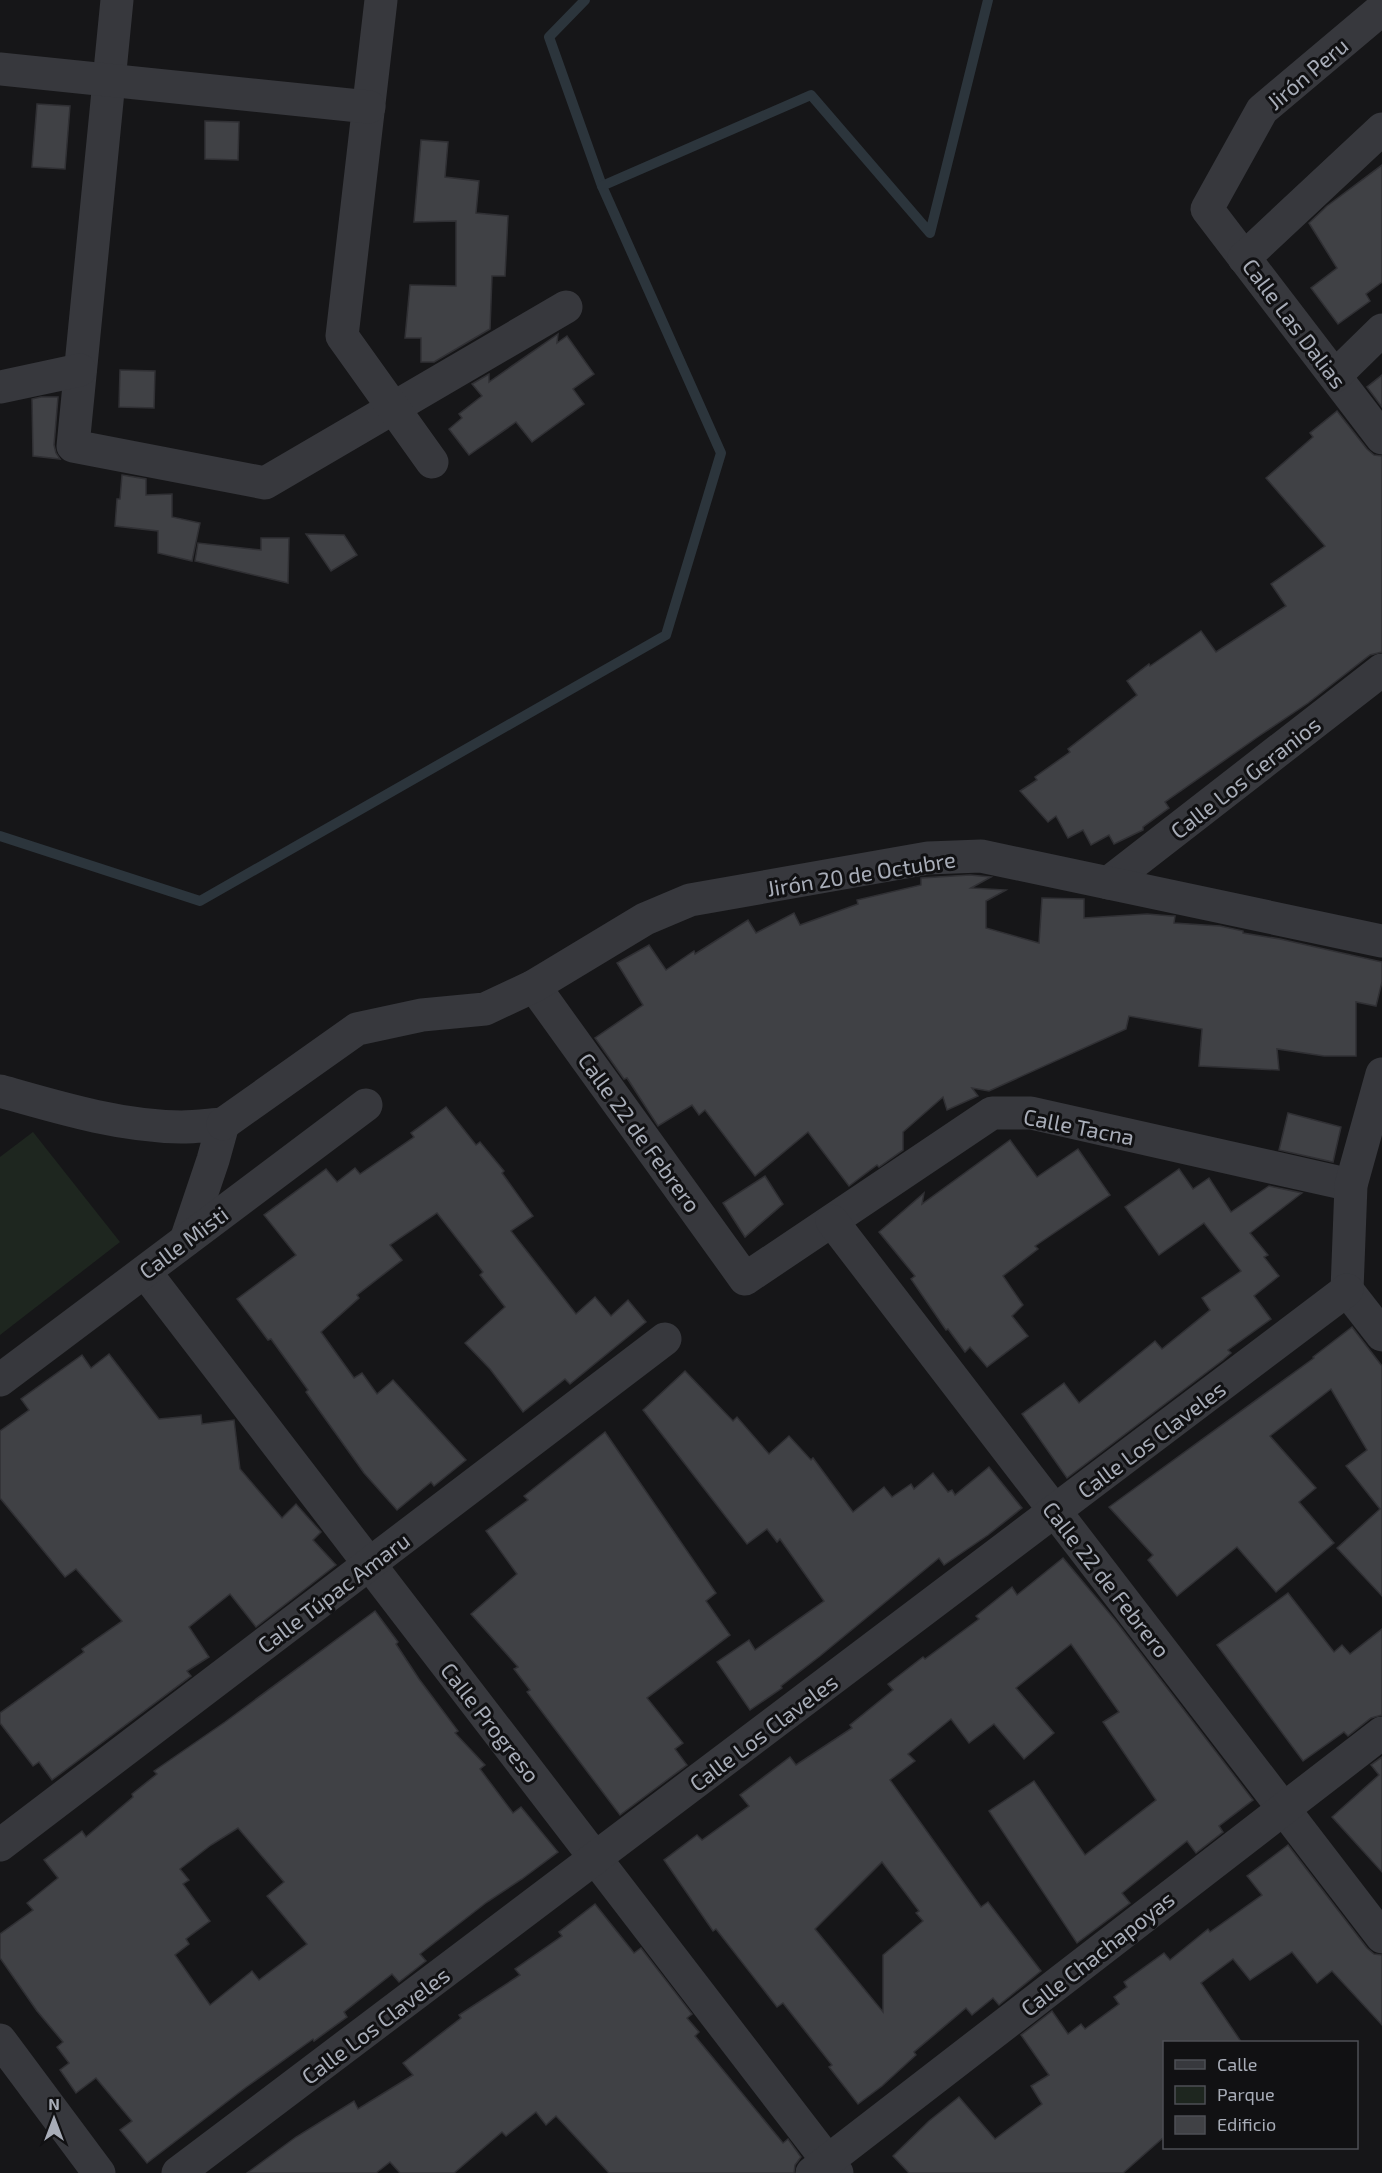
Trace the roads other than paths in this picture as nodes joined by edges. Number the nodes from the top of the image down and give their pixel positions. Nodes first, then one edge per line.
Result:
1 (117, 0) edge
2 (381, 0) edge
3 (1382, 9) edge
4 (0, 69) edge
5 (109, 80) junction
6 (369, 107) junction
7 (1382, 129) edge
8 (1208, 209) joint
9 (1244, 258) junction
10 (567, 307) dead end
11 (1382, 330) edge
12 (81, 370) junction
13 (1335, 376) junction
14 (0, 387) edge
15 (393, 408) junction
16 (1382, 438) edge
17 (432, 462) dead end
18 (1382, 670) edge
19 (1108, 884) junction
20 (1382, 941) edge
21 (534, 986) junction
22 (1382, 1074) edge
23 (0, 1091) edge
24 (366, 1105) dead end
25 (223, 1124) junction
26 (1351, 1185) junction
27 (832, 1221) junction
28 (186, 1240) junction
29 (145, 1272) junction
30 (745, 1279) joint
31 (1347, 1290) junction
32 (1382, 1335) edge
33 (665, 1339) dead end
34 (0, 1380) edge
35 (1055, 1511) junction
36 (369, 1564) junction
37 (1382, 1733) edge
38 (1284, 1809) junction
39 (0, 1845) edge
40 (596, 1858) junction
41 (1382, 1937) edge
42 (0, 2040) edge
43 (826, 2169) edge
44 (99, 2173) edge
45 (178, 2173) edge

1 - 5 street
2 - 6 street
3 - 8 street, Jirón Peru
4 - 5 street
5 - 6 street
5 - 12 street
6 - 15 street
7 - 9 street
8 - 9 street, Calle Las Dalias
9 - 13 street, Calle Las Dalias
10 - 15 street
11 - 13 street
12 - 14 street
12 - 15 street
13 - 16 street, Calle Las Dalias
15 - 17 street
18 - 19 street, Calle Los Geranios
19 - 20 street, Jirón 20 de Octubre
19 - 21 street, Jirón 20 de Octubre
21 - 25 street, Jirón 20 de Octubre
21 - 30 street, Calle 22 de Febrero
22 - 26 street
23 - 25 street
24 - 28 street, Calle Misti
25 - 28 street
26 - 27 street, Calle Tacna
26 - 31 street
27 - 30 street, Calle Tacna
27 - 35 street, Calle 22 de Febrero
28 - 29 street, Calle Misti
29 - 34 street, Calle Misti
29 - 36 street, Calle Progreso
31 - 32 street
31 - 35 street, Calle Los Claveles
33 - 36 street, Calle Túpac Amaru
35 - 38 street, Calle 22 de Febrero
35 - 40 street, Calle Los Claveles
36 - 39 street, Calle Túpac Amaru
36 - 40 street, Calle Progreso
37 - 38 street, Calle Chachapoyas
38 - 41 street, Calle 22 de Febrero
38 - 43 street, Calle Chachapoyas
40 - 43 street, Calle Progreso
40 - 45 street, Calle Los Claveles
42 - 44 street

